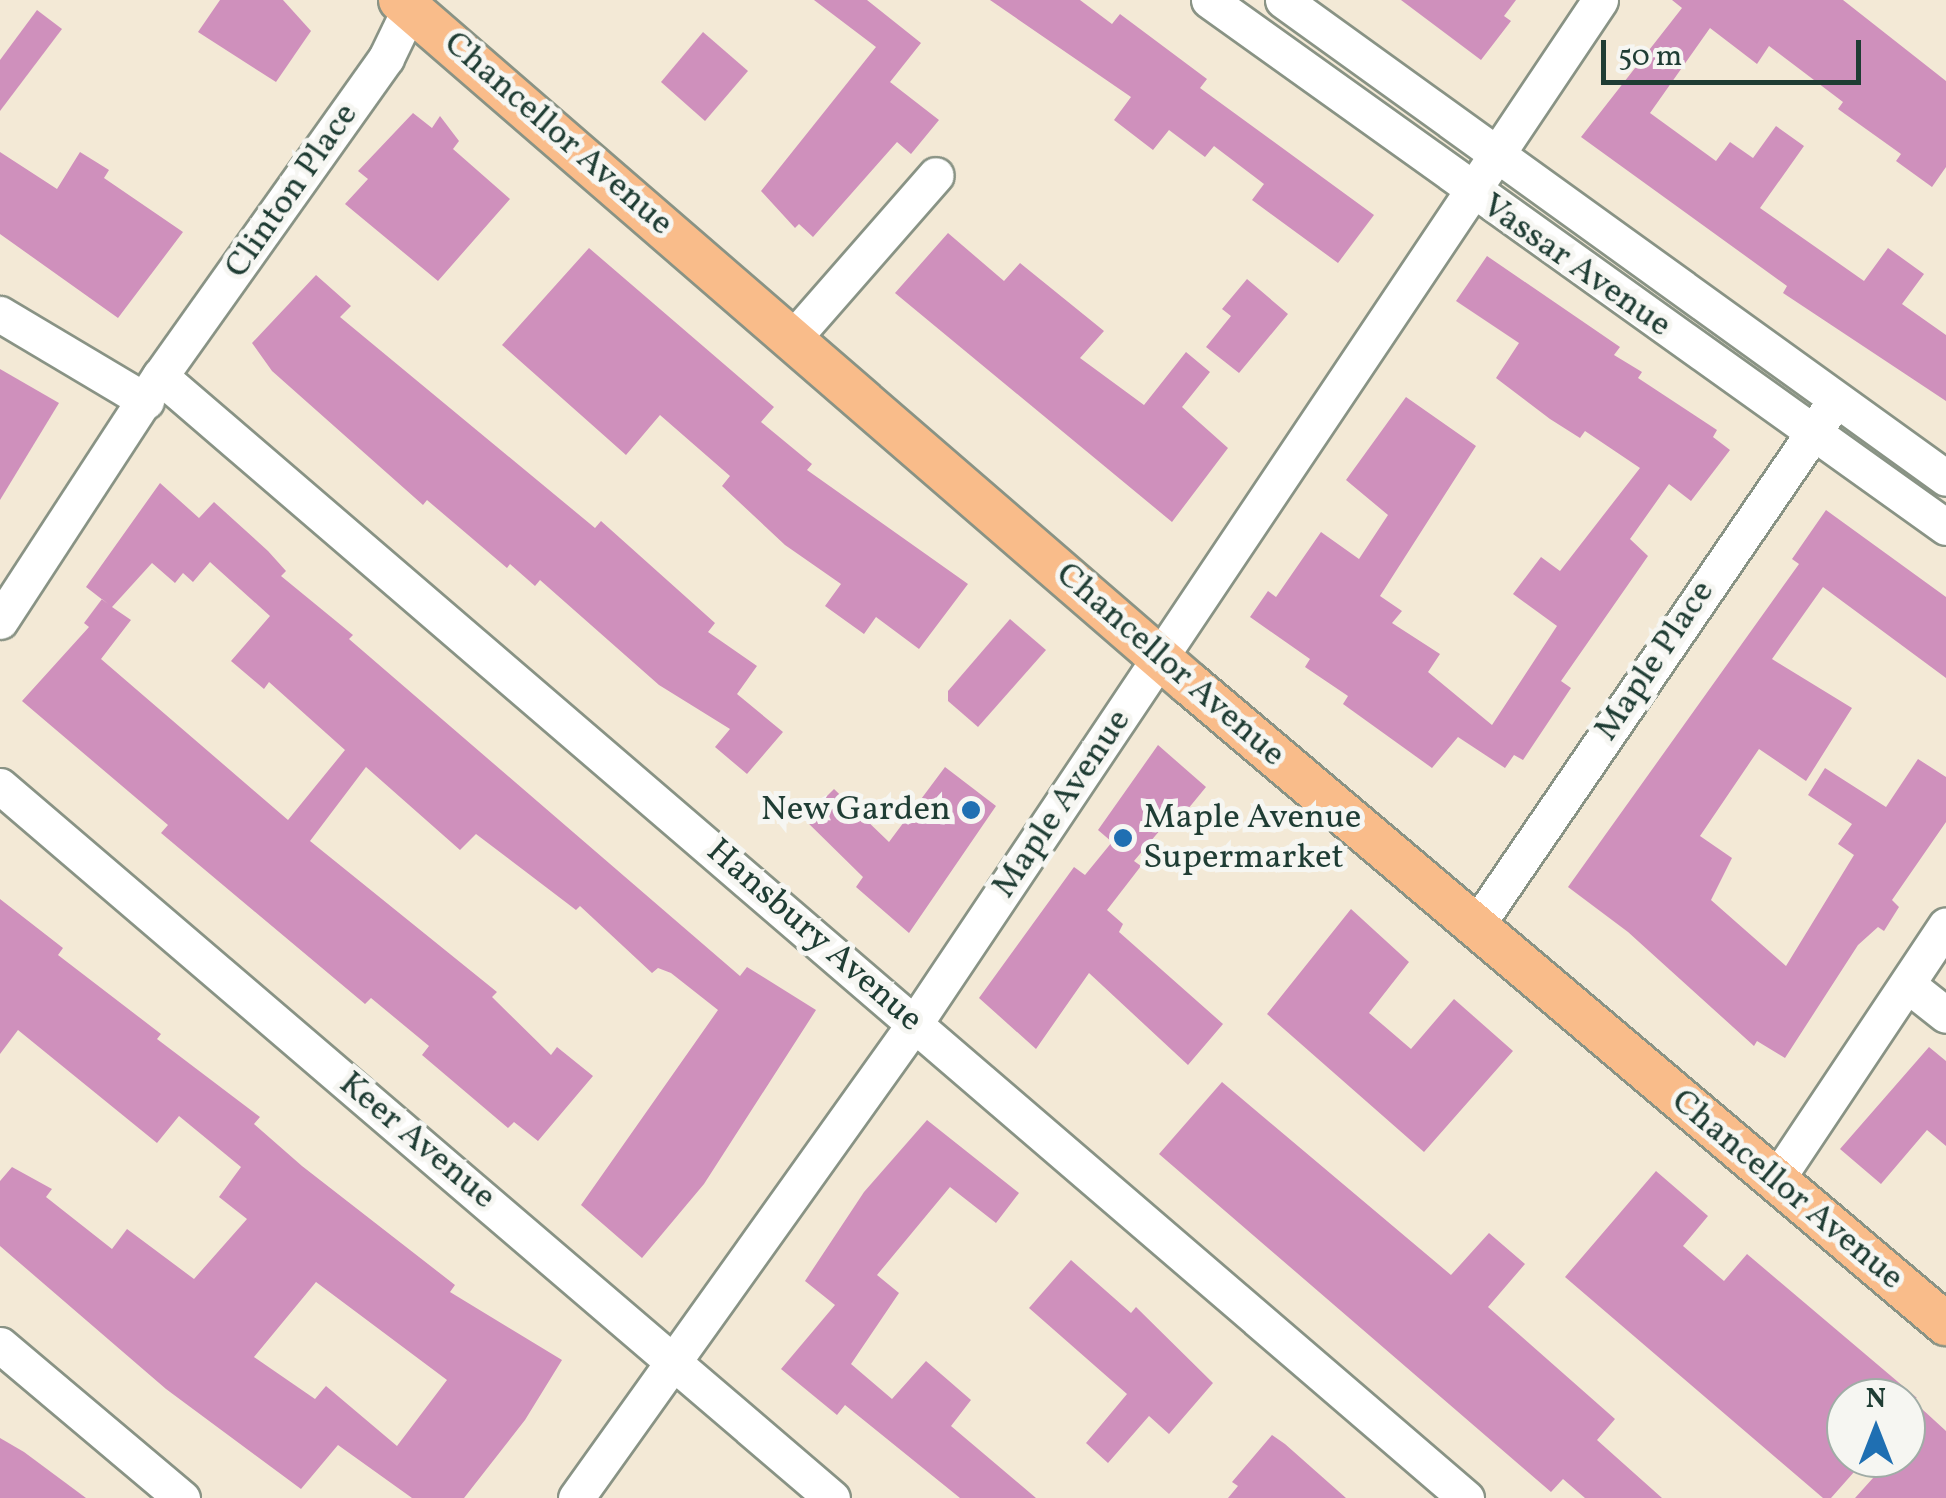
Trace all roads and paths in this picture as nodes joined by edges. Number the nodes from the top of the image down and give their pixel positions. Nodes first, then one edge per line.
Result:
1 (1209, 0) edge
2 (1283, 0) edge
3 (1600, 0) edge
4 (408, 2) edge
5 (1496, 156) junction
6 (936, 175) dead end
7 (1470, 192) junction
8 (0, 314) edge
9 (794, 337) junction
10 (153, 389) junction
11 (1839, 399) junction
12 (1811, 428) junction
13 (1946, 478) edge
14 (1946, 527) edge
15 (0, 621) edge
16 (1159, 658) junction
17 (0, 786) edge
18 (1946, 925) edge
19 (1476, 926) junction
20 (1908, 985) junction
21 (1946, 1015) edge
22 (915, 1022) junction
23 (1776, 1180) junction
24 (1946, 1324) edge
25 (0, 1345) edge
26 (675, 1360) junction
27 (182, 1498) edge
28 (576, 1498) edge
29 (832, 1498) edge
30 (1466, 1498) edge

1 - 7 street, Vassar Avenue
2 - 5 street, Vassar Avenue
3 - 5 street, Maple Avenue
4 - 9 main road, Chancellor Avenue
4 - 10 street, Clinton Place
5 - 7 street, Maple Avenue
5 - 11 street, Vassar Avenue
6 - 9 street
7 - 12 street, Vassar Avenue
7 - 16 street, Maple Avenue
8 - 10 street, Hansbury Avenue
9 - 16 main road, Chancellor Avenue
10 - 15 street, Clinton Place
10 - 22 street, Hansbury Avenue
11 - 12 street, Maple Place
11 - 13 street, Vassar Avenue
12 - 14 street, Vassar Avenue
12 - 19 street, Maple Place
16 - 19 main road, Chancellor Avenue
16 - 22 street, Maple Avenue
17 - 26 street, Keer Avenue
18 - 20 street
19 - 23 main road, Chancellor Avenue
20 - 21 street
20 - 23 street
22 - 26 street, Maple Avenue
22 - 30 street, Hansbury Avenue
23 - 24 main road, Chancellor Avenue
25 - 27 street
26 - 28 street, Maple Avenue
26 - 29 street, Keer Avenue

